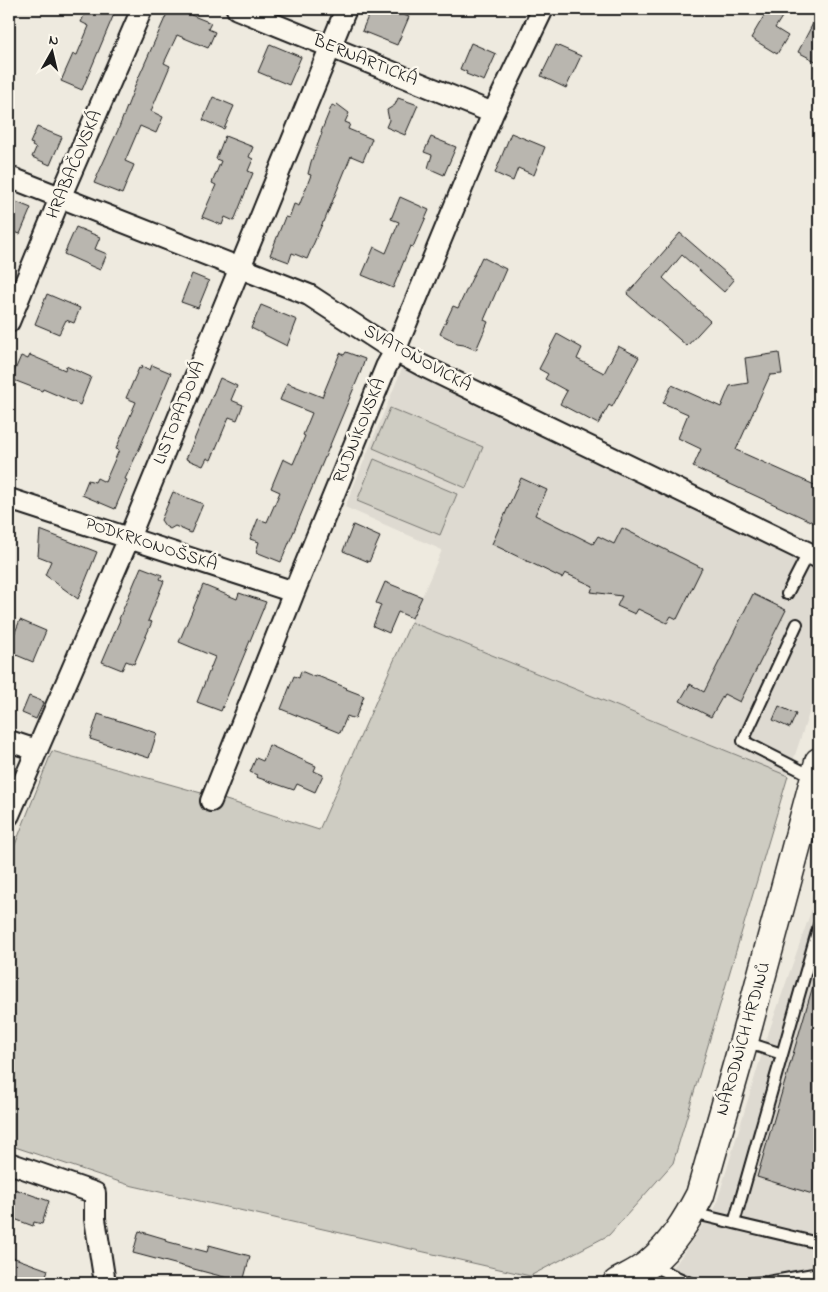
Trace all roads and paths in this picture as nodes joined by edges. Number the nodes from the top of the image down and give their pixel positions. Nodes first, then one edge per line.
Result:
1 (142, 9) edge
2 (237, 9) edge
3 (346, 9) edge
4 (543, 9) edge
5 (331, 46) junction
6 (493, 113) junction
7 (9, 177) edge
8 (60, 198) junction
9 (239, 269) junction
10 (9, 322) edge
11 (395, 351) junction
12 (9, 499) edge
13 (129, 538) junction
14 (814, 555) edge
15 (294, 592) junction
16 (788, 594) dead end
17 (798, 624) dead end
18 (9, 741) edge
19 (36, 750) junction
20 (817, 770) edge
21 (211, 801) dead end
22 (9, 815) edge
23 (819, 925) edge
24 (744, 1042) junction
25 (782, 1054) junction
26 (9, 1163) edge
27 (691, 1212) junction
28 (734, 1223) junction
29 (814, 1242) dead end
30 (649, 1264) junction
31 (819, 1273) edge
32 (105, 1283) edge
33 (617, 1283) edge
34 (690, 1283) edge
35 (752, 1283) edge

1 - 8 street, HRABAČOVSKÁ
2 - 5 street, BERNARTICKÁ
3 - 5 street, LISTOPADOVÁ
4 - 6 street, RUDNÍKOVSKÁ
5 - 6 street, BERNARTICKÁ
5 - 9 street, LISTOPADOVÁ
6 - 11 street, RUDNÍKOVSKÁ
7 - 8 street, SVATOŇOVICKÁ
8 - 9 street, SVATOŇOVICKÁ
8 - 10 street, HRABAČOVSKÁ
9 - 11 street, SVATOŇOVICKÁ
9 - 13 street, LISTOPADOVÁ
11 - 14 street, SVATOŇOVICKÁ
11 - 15 street, RUDNÍKOVSKÁ
12 - 13 street, PODKRKONOŠSKÁ
13 - 15 street, PODKRKONOŠSKÁ
13 - 19 street, LISTOPADOVÁ
14 - 16 lane
15 - 21 street, RUDNÍKOVSKÁ
17 - 20 lane
18 - 19 street
19 - 22 street, LISTOPADOVÁ
20 - 24 street, NÁRODNÍCH HRDINŮ
23 - 25 lane
24 - 25 lane
24 - 27 street, NÁRODNÍCH HRDINŮ
25 - 28 lane
26 - 32 street
27 - 28 lane
27 - 30 street, NÁRODNÍCH HRDINŮ
28 - 29 lane
30 - 33 street, NÁRODNÍCH HRDINŮ
30 - 34 lane
31 - 35 lane

